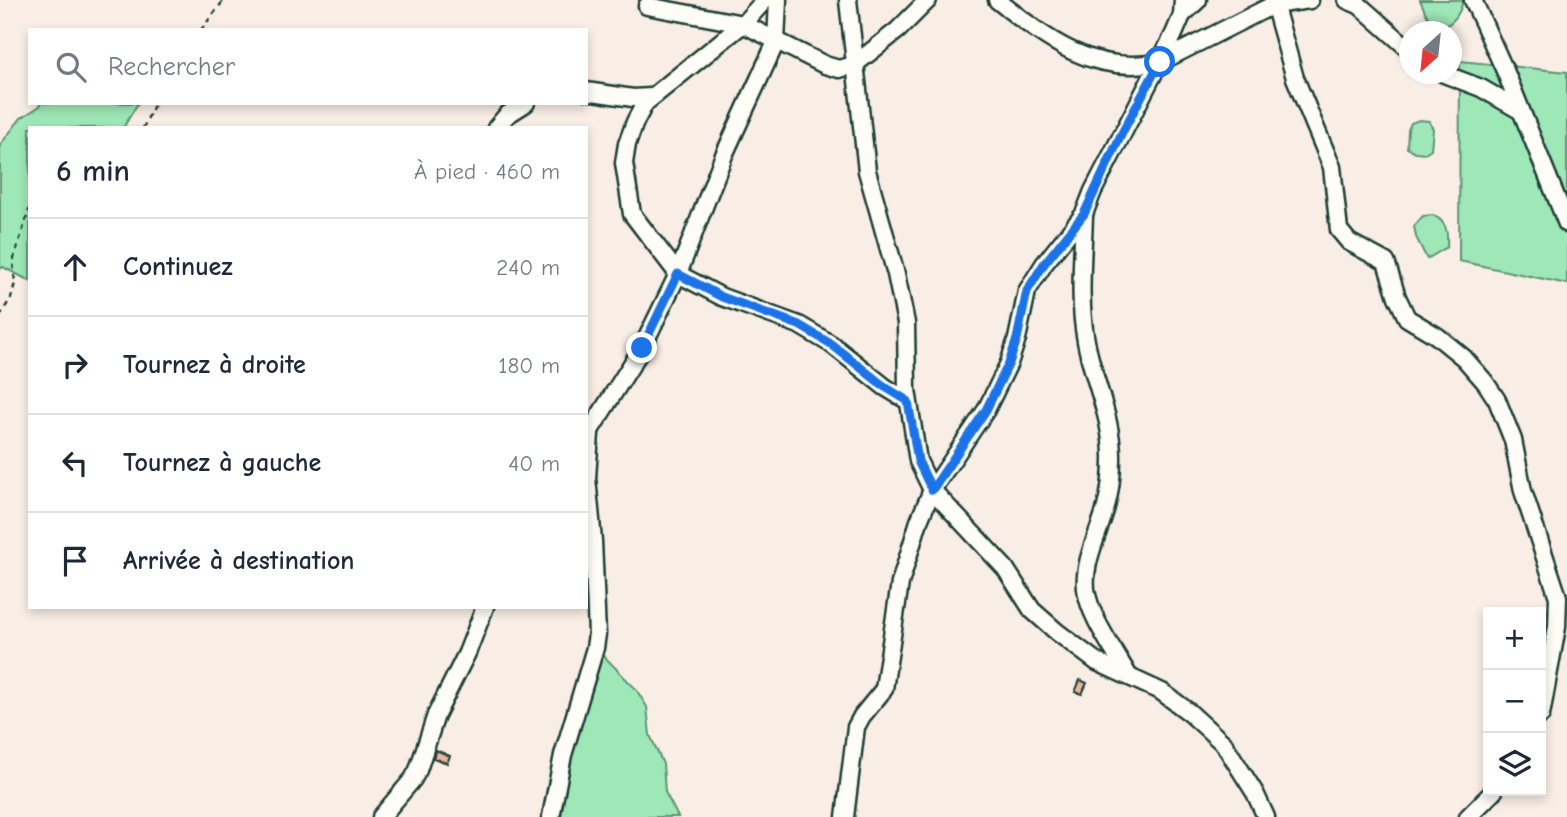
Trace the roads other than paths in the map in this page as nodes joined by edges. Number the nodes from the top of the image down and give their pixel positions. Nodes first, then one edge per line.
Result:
1 (765, 0) edge
2 (778, 0) edge
3 (848, 0) edge
4 (928, 0) edge
5 (998, 0) edge
6 (1198, 0) edge
7 (1310, 0) edge
8 (1347, 0) edge
9 (1473, 0) edge
10 (1273, 2) edge
11 (647, 6) dead end
12 (1183, 7) edge
13 (743, 24) junction
14 (1399, 41) edge
15 (776, 42) junction
16 (1160, 62) junction
17 (854, 65) junction
18 (1462, 81) edge
19 (588, 91) edge
20 (651, 97) junction
21 (523, 105) edge
22 (1521, 111) junction
23 (498, 126) edge
24 (1084, 214) junction
25 (1567, 225) edge
26 (678, 274) junction
27 (908, 401) junction
28 (588, 435) edge
29 (588, 488) edge
30 (932, 490) junction
31 (484, 609) edge
32 (1128, 675) junction
33 (1546, 688) edge
34 (1489, 796) edge
35 (381, 817) edge
36 (551, 817) edge
37 (845, 817) edge
38 (1266, 817) edge
39 (1468, 817) edge

1 - 13 street
2 - 15 street
3 - 17 street
4 - 17 street
5 - 16 street
6 - 12 street
7 - 10 street
8 - 14 street
9 - 22 street
10 - 16 street
10 - 33 street
11 - 13 street
12 - 16 street
13 - 15 street
13 - 20 street
15 - 17 street
15 - 26 street
16 - 24 street
17 - 27 street
18 - 22 street
19 - 20 street
20 - 26 street
21 - 23 street
22 - 25 street
24 - 30 street
24 - 32 street
26 - 27 street
26 - 28 street
27 - 30 street
29 - 36 street
30 - 32 street
30 - 37 street
31 - 35 street
32 - 38 street
34 - 39 street

